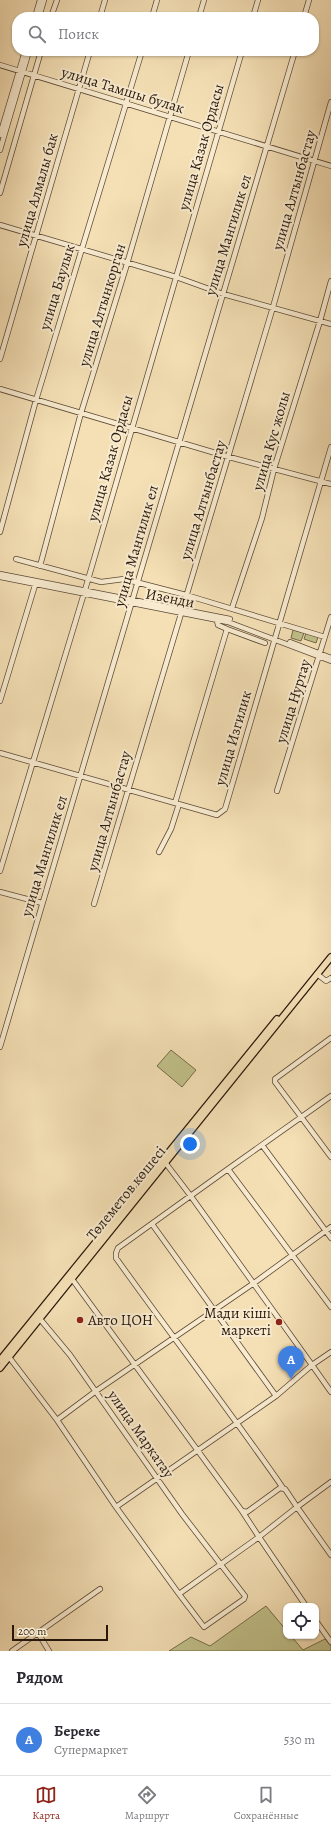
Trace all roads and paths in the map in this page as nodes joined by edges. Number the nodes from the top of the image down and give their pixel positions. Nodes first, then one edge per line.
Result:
1 (40, 0) edge
2 (44, 0) edge
3 (57, 0) edge
4 (105, 0) edge
5 (156, 0) edge
6 (204, 0) edge
7 (258, 0) edge
8 (309, 0) edge
9 (36, 12) edge
10 (40, 12) edge
11 (53, 12) edge
12 (101, 12) edge
13 (153, 12) edge
14 (200, 12) edge
15 (254, 12) edge
16 (305, 12) edge
17 (24, 56) edge
18 (27, 56) edge
19 (40, 56) edge
20 (89, 56) edge
21 (140, 56) edge
22 (187, 56) edge
23 (240, 56) edge
24 (294, 56) edge
25 (0, 66) edge
26 (21, 71) junction
27 (34, 75) junction
28 (79, 88) junction
29 (331, 102) edge
30 (126, 104) junction
31 (169, 117) junction
32 (218, 131) junction
33 (0, 135) edge
34 (268, 146) junction
35 (0, 150) edge
36 (314, 160) junction
37 (331, 166) edge
38 (0, 193) edge
39 (0, 225) edge
40 (36, 236) junction
41 (81, 250) junction
42 (127, 264) junction
43 (176, 277) junction
44 (331, 281) edge
45 (223, 294) junction
46 (273, 307) junction
47 (320, 321) junction
48 (331, 324) edge
49 (0, 359) edge
50 (0, 389) edge
51 (36, 400) junction
52 (82, 413) junction
53 (132, 428) junction
54 (179, 442) junction
55 (331, 447) edge
56 (229, 457) junction
57 (274, 469) junction
58 (321, 481) junction
59 (331, 484) edge
60 (0, 532) edge
61 (16, 559) dead end
62 (40, 566) junction
63 (0, 574) edge
64 (0, 577) edge
65 (88, 579) junction
66 (36, 582) junction
67 (138, 584) junction
68 (85, 592) junction
69 (186, 595) junction
70 (133, 601) junction
71 (232, 608) junction
72 (182, 610) junction
73 (216, 617) junction
74 (331, 617) edge
75 (280, 622) junction
76 (227, 629) junction
77 (325, 637) junction
78 (275, 638) junction
79 (265, 643) dead end
80 (319, 655) junction
81 (331, 658) edge
82 (331, 661) edge
83 (0, 701) edge
84 (0, 753) edge
85 (33, 763) junction
86 (81, 776) junction
87 (127, 790) junction
88 (277, 791) dead end
89 (177, 804) junction
90 (159, 852) dead end
91 (0, 871) edge
92 (0, 892) edge
93 (42, 903) junction
94 (94, 904) dead end
95 (331, 952) edge
96 (331, 957) edge
97 (317, 974) junction
98 (331, 978) edge
99 (1, 1037) edge
100 (331, 1038) edge
101 (0, 1047) edge
102 (331, 1096) edge
103 (301, 1118) junction
104 (262, 1144) junction
105 (331, 1157) edge
106 (164, 1161) junction
107 (228, 1169) junction
108 (190, 1195) junction
109 (152, 1224) junction
110 (331, 1226) edge
111 (326, 1230) junction
112 (331, 1238) edge
113 (293, 1254) junction
114 (76, 1266) junction
115 (72, 1279) junction
116 (254, 1283) junction
117 (331, 1306) edge
118 (214, 1312) junction
119 (40, 1319) junction
120 (174, 1339) junction
121 (331, 1352) edge
122 (8, 1357) junction
123 (0, 1360) edge
124 (312, 1365) junction
125 (135, 1366) junction
126 (0, 1368) edge
127 (96, 1391) junction
128 (331, 1392) edge
129 (276, 1396) junction
130 (57, 1420) junction
131 (238, 1423) junction
132 (197, 1450) junction
133 (158, 1478) junction
134 (331, 1482) edge
135 (283, 1488) junction
136 (116, 1507) junction
137 (298, 1507) junction
138 (242, 1511) junction
139 (259, 1537) junction
140 (331, 1555) edge
141 (221, 1564) junction
142 (100, 1589) dead end
143 (178, 1594) junction
144 (304, 1603) edge
145 (319, 1625) edge
146 (38, 1633) junction
147 (331, 1642) edge
148 (12, 1651) edge
149 (49, 1651) edge

1 - 9 street
2 - 10 street
3 - 11 street
4 - 12 street
5 - 13 street
6 - 14 street
7 - 15 street
8 - 16 street
17 - 26 street
18 - 26 street
19 - 27 street
20 - 28 street, улица Алмалы бак
21 - 30 street, улица Баулык
22 - 31 street, улица Алтынкорган
23 - 32 street, улица Казак Ордасы
24 - 34 street, улица Мангилик ел
25 - 26 street, улица Тамшы булак
26 - 27 street, улица Тамшы булак
26 - 33 street
26 - 35 street
27 - 28 street, улица Тамшы булак
27 - 38 street
28 - 30 street, улица Тамшы булак
28 - 40 street, улица Алмалы бак
29 - 36 street, улица Алтынбастау
30 - 31 street, улица Тамшы булак
30 - 41 street, улица Баулык
31 - 32 street, улица Тамшы булак
31 - 42 street, улица Алтынкорган
32 - 34 street, улица Тамшы булак
32 - 43 street, улица Казак Ордасы
34 - 36 street, улица Тамшы булак
34 - 45 street, улица Мангилик ел
36 - 37 street, улица Тамшы булак
36 - 46 street, улица Алтынбастау
39 - 40 street
40 - 41 street
40 - 49 street, улица Алмалы бак
41 - 42 street
41 - 51 street, улица Баулык
42 - 43 street
42 - 52 street, улица Алтынкорган
43 - 45 street
43 - 53 street, улица Казак Ордасы
44 - 47 street, улица Кус жолы
45 - 46 street
45 - 54 street, улица Мангилик ел
46 - 47 street
46 - 56 street, улица Алтынбастау
47 - 48 street
47 - 57 street, улица Кус жолы
50 - 51 street
51 - 52 street
51 - 60 street, улица Баулык
52 - 53 street
52 - 62 street, улица Алтынкорган
53 - 54 street
53 - 65 street, улица Казак Ордасы
54 - 56 street
54 - 67 street, улица Мангилик ел
55 - 58 street, улица Изгилик
56 - 57 street
56 - 69 street, улица Алтынбастау
57 - 58 street
57 - 71 street, улица Кус жолы
58 - 59 street
58 - 75 street, улица Изгилик
61 - 62 street
62 - 65 street
63 - 66 street, Изенди
64 - 66 street, Изенди
65 - 67 street
65 - 68 street, улица Казак Ордасы
66 - 68 street, Изенди
66 - 83 street
67 - 69 street
67 - 70 street, улица Мангилик ел
68 - 70 street, Изенди
68 - 85 street, улица Казак Ордасы
69 - 71 street
69 - 72 street, улица Алтынбастау
70 - 72 street, Изенди
70 - 86 street, улица Мангилик ел
71 - 75 street
72 - 73 street, Изенди
72 - 87 street, улица Алтынбастау
73 - 76 street
73 - 78 street, Изенди
74 - 77 street, улица Нуртау
75 - 77 street
75 - 78 street, улица Изгилик
76 - 79 street
76 - 89 street
77 - 80 street, улица Нуртау
78 - 80 street, Изенди
78 - 89 street, улица Изгилик
80 - 81 street, Изенди
80 - 82 street, Изенди
80 - 88 street, улица Нуртау
84 - 85 street, улица Изгилик
85 - 86 street, улица Изгилик
85 - 91 street, улица Казак Ордасы
86 - 87 street, улица Изгилик
86 - 93 street, улица Мангилик ел
87 - 89 street, улица Изгилик
87 - 94 street, улица Алтынбастау
89 - 90 street
92 - 93 street
93 - 99 street, улица Мангилик ел
95 - 106 main road, Төлеметов көшесі
96 - 97 main road, Төлеметов көшесі
97 - 98 street
97 - 106 main road, Төлеметов көшесі
99 - 101 street, улица Мангилик ел
100 - 103 street
102 - 103 street
103 - 104 street
103 - 105 street
104 - 107 street
104 - 111 street
106 - 108 street
106 - 114 main road, Төлеметов көшесі
106 - 115 main road, Төлеметов көшесі
107 - 108 street
107 - 113 street
108 - 109 street
108 - 116 street
109 - 118 street
109 - 120 street
110 - 111 street
111 - 112 street
111 - 113 street
113 - 116 street
113 - 117 street
114 - 115 main road
114 - 123 main road, Төлеметов көшесі
115 - 119 main road, Төлеметов көшесі
115 - 125 street
116 - 118 street
116 - 124 street
118 - 120 street
118 - 129 street
119 - 122 main road, Төлеметов көшесі
119 - 127 street, улица Маркатау
120 - 125 street
120 - 131 street
121 - 124 street
122 - 126 main road, Төлеметов көшесі
122 - 130 street
124 - 128 street
124 - 129 street
125 - 127 street
125 - 132 street
127 - 130 street
127 - 133 street, улица Маркатау
129 - 131 street
130 - 136 street
131 - 132 street
131 - 135 street
132 - 133 street
132 - 138 street
133 - 136 street
133 - 141 street, улица Маркатау
134 - 137 street
135 - 137 street
135 - 138 street
136 - 143 street
137 - 139 street
137 - 140 street
138 - 139 street
139 - 141 street
139 - 144 street
141 - 143 street
141 - 143 street, улица Маркатау
142 - 146 street
145 - 147 street
146 - 148 street
146 - 149 street

